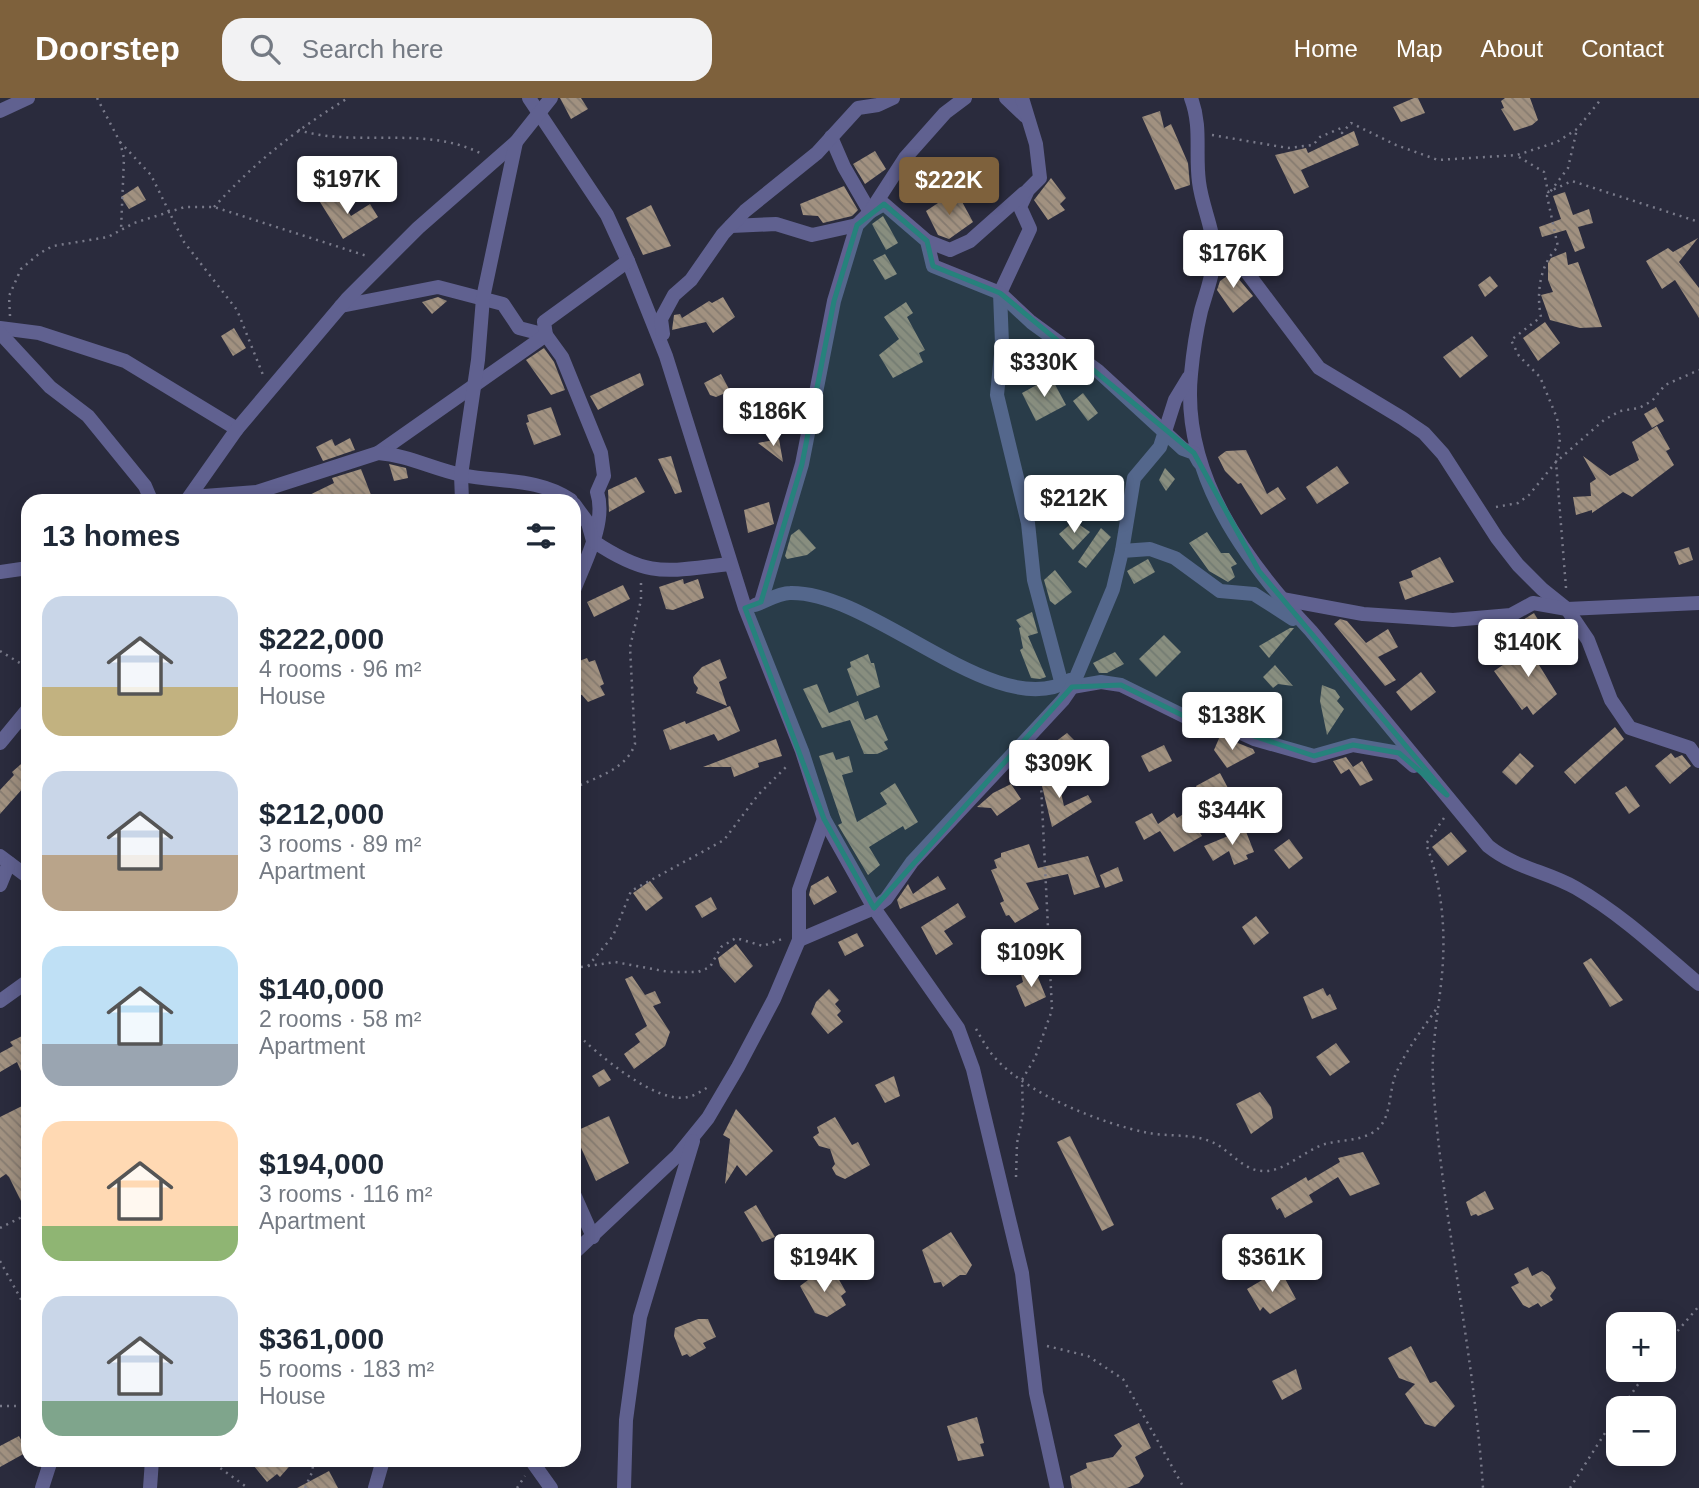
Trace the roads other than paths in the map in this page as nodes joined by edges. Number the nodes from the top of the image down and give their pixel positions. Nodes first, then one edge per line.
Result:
1 (28, 98) edge
2 (529, 98) edge
3 (551, 98) edge
4 (893, 98) edge
5 (965, 98) edge
6 (1006, 98) edge
7 (1022, 98) edge
8 (1191, 98) edge
9 (868, 102) edge
10 (0, 111) edge
11 (537, 112) junction
12 (1027, 117) junction
13 (831, 137) junction
14 (516, 142) junction
15 (1028, 190) junction
16 (870, 212) junction
17 (857, 225) junction
18 (731, 226) junction
19 (1213, 237) junction
20 (927, 241) junction
21 (628, 261) junction
22 (1000, 293) junction
23 (483, 298) junction
24 (341, 306) junction
25 (3, 330) edge
26 (546, 335) junction
27 (666, 356) junction
28 (1190, 376) junction
29 (473, 389) junction
30 (237, 429) junction
31 (1165, 433) junction
32 (378, 453) junction
33 (1202, 466) junction
34 (461, 475) junction
35 (145, 486) junction
36 (148, 494) edge
37 (154, 494) edge
38 (192, 494) edge
39 (259, 494) edge
40 (463, 494) edge
41 (554, 494) edge
42 (581, 514) edge
43 (593, 541) junction
44 (1122, 551) junction
45 (730, 564) junction
46 (21, 569) edge
47 (0, 572) edge
48 (581, 572) edge
49 (1282, 599) junction
50 (761, 603) junction
51 (1699, 603) edge
52 (745, 608) junction
53 (1567, 609) junction
54 (1311, 631) junction
55 (1070, 682) junction
56 (21, 718) edge
57 (0, 743) edge
58 (1699, 761) edge
59 (1451, 801) junction
60 (824, 818) junction
61 (4, 860) edge
62 (21, 872) edge
63 (0, 885) edge
64 (874, 908) junction
65 (801, 936) junction
66 (1699, 984) edge
67 (21, 986) edge
68 (0, 1001) edge
69 (695, 1136) junction
70 (581, 1212) edge
71 (593, 1237) junction
72 (581, 1247) edge
73 (49, 1467) edge
74 (152, 1467) edge
75 (381, 1467) edge
76 (536, 1467) edge
77 (42, 1488) edge
78 (150, 1488) edge
79 (375, 1488) edge
80 (551, 1488) edge
81 (624, 1488) edge
82 (1058, 1488) edge

1 - 10 street
2 - 11 street
3 - 11 street
4 - 9 street
5 - 16 street
6 - 12 street
7 - 12 street
8 - 19 street
9 - 13 street
11 - 14 street
11 - 21 street
12 - 15 street
13 - 16 street
13 - 18 street
14 - 23 street
14 - 24 street
15 - 20 street
15 - 22 street
16 - 17 street
16 - 20 street
17 - 18 street
17 - 50 street
18 - 27 street
19 - 28 street
19 - 53 street
20 - 22 street
21 - 26 street
21 - 27 street
22 - 31 street
22 - 55 street
23 - 24 street
23 - 26 street
23 - 29 street
24 - 30 street
25 - 30 street
25 - 35 street
26 - 29 street
26 - 43 street
27 - 45 street
28 - 31 street
28 - 33 street
29 - 32 street
29 - 34 street
30 - 38 street
31 - 33 street
31 - 44 street
32 - 34 street
32 - 39 street
33 - 49 street
34 - 40 street
34 - 41 street
35 - 36 street
35 - 37 street
42 - 43 street
43 - 45 street
43 - 48 street
44 - 54 street
44 - 55 street
45 - 52 street
46 - 47 street
49 - 53 street
49 - 54 street
50 - 52 street
50 - 55 street
51 - 53 street
52 - 60 street
53 - 58 street
54 - 59 street
55 - 59 street
55 - 64 street
56 - 57 street
59 - 66 street
60 - 64 street
60 - 65 street
61 - 62 street
61 - 63 street
64 - 65 street
64 - 82 street
65 - 69 street
67 - 68 street
69 - 71 street
69 - 81 street
70 - 71 street
71 - 72 street
73 - 77 street
74 - 78 street
75 - 79 street
76 - 80 street

